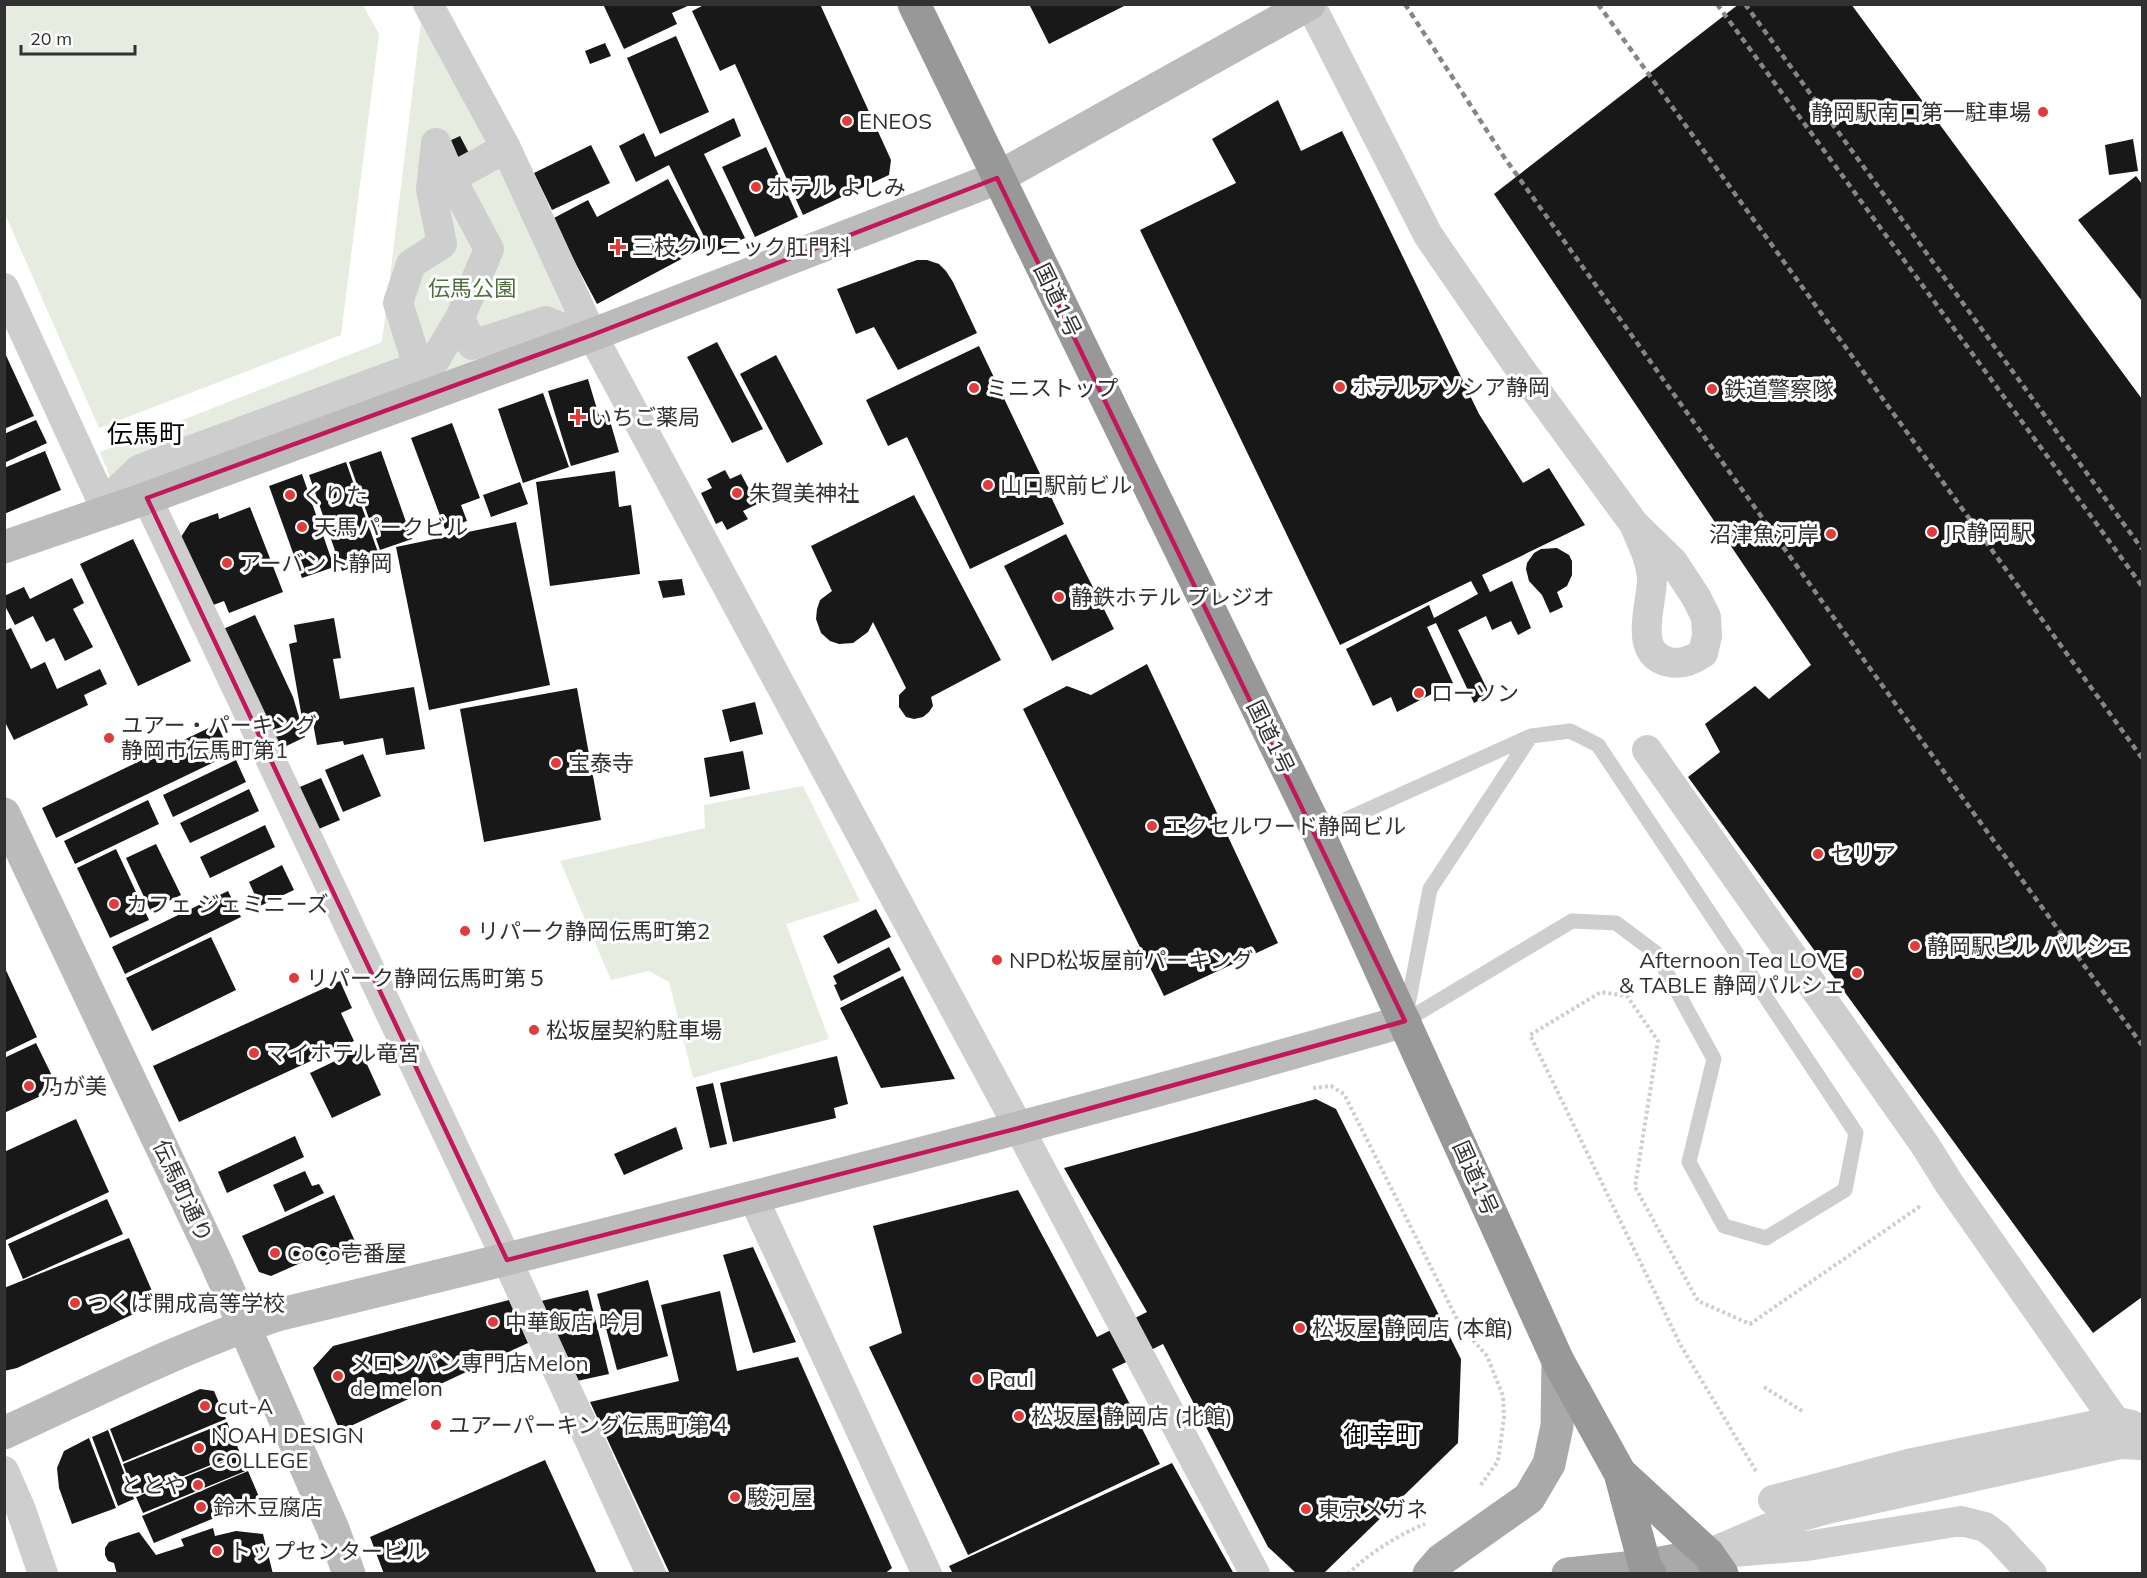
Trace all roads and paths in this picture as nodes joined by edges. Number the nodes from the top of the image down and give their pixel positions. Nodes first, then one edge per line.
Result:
1 (428, 4) edge
2 (914, 4) edge
3 (1310, 4) edge
4 (506, 148) junction
5 (451, 178) junction
6 (997, 178) junction
7 (4, 288) edge
8 (460, 318) junction
9 (588, 336) junction
10 (418, 366) junction
11 (147, 498) junction
12 (105, 508) junction
13 (1634, 524) dead end
14 (4, 547) edge
15 (1531, 736) junction
16 (1647, 750) dead end
17 (4, 814) edge
18 (1318, 832) junction
19 (1405, 1021) junction
20 (1530, 1035) dead end
21 (1302, 1090) dead end
22 (1019, 1128) junction
23 (753, 1197) junction
24 (507, 1260) junction
25 (245, 1326) junction
26 (1558, 1361) junction
27 (1764, 1387) dead end
28 (1802, 1411) dead end
29 (2129, 1424) edge
30 (4, 1434) edge
31 (2142, 1445) edge
32 (4, 1471) edge
33 (1620, 1473) junction
34 (1471, 1494) dead end
35 (1779, 1510) junction
36 (1435, 1521) dead end
37 (1715, 1564) edge
38 (1648, 1570) edge
39 (43, 1574) edge
40 (349, 1574) edge
41 (651, 1574) edge
42 (927, 1574) edge
43 (1255, 1574) edge
44 (1348, 1574) edge
45 (1429, 1574) edge
46 (1568, 1574) edge
47 (2032, 1574) edge

1 - 4 street
2 - 6 highway, 国道1号
3 - 6 street
3 - 13 street
4 - 5 street
4 - 9 street
5 - 8 street
5 - 10 street
6 - 9 street
6 - 18 highway, 国道1号
7 - 12 street
8 - 9 street
8 - 10 street
9 - 11 street
9 - 22 street
10 - 12 street
11 - 12 street
11 - 24 street
12 - 14 street
15 - 18 lane
15 - 19 lane
15 - 19 lane
16 - 29 street
17 - 25 street, 伝馬町通り
18 - 19 highway, 国道1号
19 - 22 street
19 - 26 highway, 国道1号
20 - 35 path
21 - 34 path
22 - 23 street
22 - 43 street
23 - 24 street
23 - 42 street
24 - 25 street
24 - 41 street
25 - 30 street
25 - 40 street, 伝馬町通り
26 - 33 highway, 国道1号
26 - 45 main road
27 - 28 path
29 - 35 street
31 - 35 street
32 - 39 street
33 - 37 highway, 国道1号
33 - 38 highway, 国道1号
35 - 37 street
36 - 44 path
37 - 38 main road
37 - 47 street
38 - 46 main road

